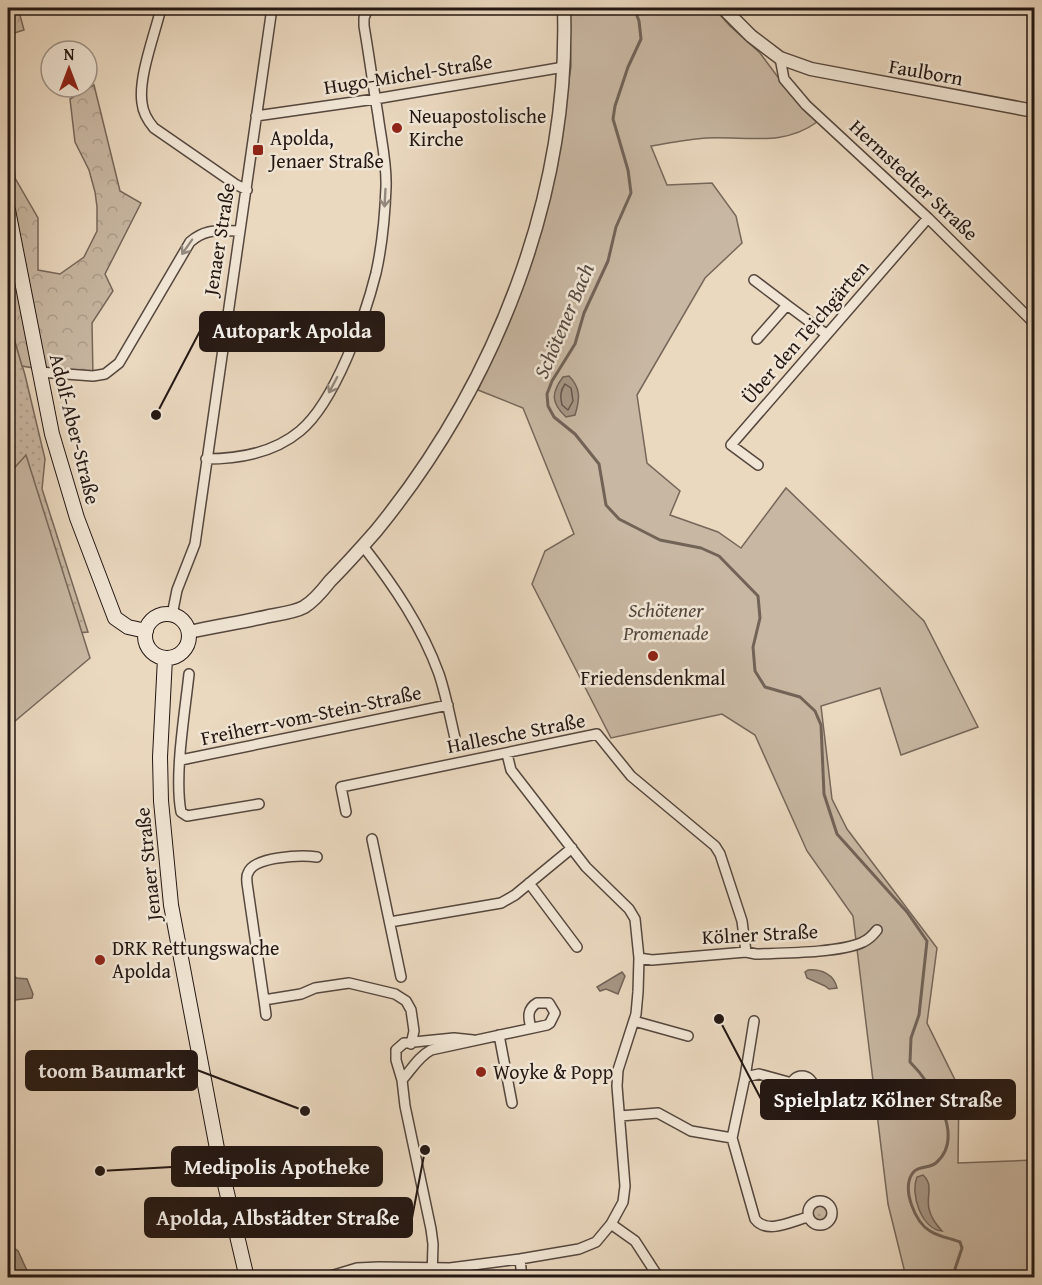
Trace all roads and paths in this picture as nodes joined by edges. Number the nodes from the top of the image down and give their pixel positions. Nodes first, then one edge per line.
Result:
1 (161, 8) edge
2 (272, 8) edge
3 (368, 8) edge
4 (564, 8) edge
5 (723, 8) edge
6 (780, 58) junction
7 (564, 67) junction
8 (375, 99) junction
9 (1035, 111) edge
10 (256, 116) junction
11 (247, 190) junction
12 (8, 210) edge
13 (928, 218) junction
14 (239, 231) junction
15 (754, 280) dead end
16 (787, 305) junction
17 (1034, 323) edge
18 (826, 334) junction
19 (757, 339) dead end
20 (39, 372) junction
21 (206, 459) junction
22 (758, 465) dead end
23 (363, 546) junction
24 (172, 615) junction
25 (146, 631) junction
26 (189, 632) junction
27 (165, 658) junction
28 (189, 674) dead end
29 (448, 705) junction
30 (455, 738) dead end
31 (507, 754) junction
32 (181, 760) junction
33 (259, 804) dead end
34 (346, 813) dead end
35 (372, 839) dead end
36 (572, 848) junction
37 (317, 857) dead end
38 (529, 883) junction
39 (390, 922) junction
40 (877, 930) dead end
41 (577, 947) dead end
42 (746, 952) junction
43 (639, 958) junction
44 (401, 977) dead end
45 (264, 1000) junction
46 (266, 1015) dead end
47 (633, 1021) junction
48 (754, 1022) dead end
49 (531, 1028) dead end
50 (499, 1035) junction
51 (688, 1036) dead end
52 (473, 1040) junction
53 (411, 1044) junction
54 (419, 1056) junction
55 (746, 1077) junction
56 (402, 1080) junction
57 (792, 1083) dead end
58 (512, 1103) dead end
59 (620, 1116) junction
60 (732, 1138) junction
61 (808, 1217) dead end
62 (611, 1224) junction
63 (520, 1259) junction
64 (432, 1273) edge
65 (243, 1276) edge
66 (261, 1278) edge
67 (324, 1278) edge
68 (522, 1278) edge
69 (659, 1278) edge

1 - 11 street
2 - 10 street, Jenaer Straße
3 - 8 street
4 - 7 street
5 - 6 street
6 - 9 street, Faulborn
6 - 13 street, Hermstedter Straße
7 - 8 street, Hugo-Michel-Straße
7 - 23 street
8 - 10 street, Hugo-Michel-Straße
8 -> 21 street
10 - 11 street, Jenaer Straße
11 - 14 street, Jenaer Straße
12 - 20 main road, Adolf-Aber-Straße
13 - 17 street, Hermstedter Straße
13 - 18 street, Über den Teichgärten
14 -> 20 street
14 - 21 street, Jenaer Straße
15 - 16 street, Über den Teichgärten
16 - 18 street, Über den Teichgärten
16 - 19 street
18 - 22 street, Über den Teichgärten
20 - 25 main road, Adolf-Aber-Straße
21 - 24 street, Jenaer Straße
23 - 26 street
23 - 29 street, Freiherr-vom-Stein-Straße
24 - 25 main road
24 - 26 main road
25 - 27 main road
26 - 27 main road
27 - 65 main road, Jenaer Straße
28 - 32 street, Freiherr-vom-Stein-Straße
29 - 30 street, Freiherr-vom-Stein-Straße
29 - 32 street, Freiherr-vom-Stein-Straße
31 - 34 street, Hallesche Straße
31 - 36 street
31 - 42 street, Hallesche Straße
32 - 33 street, Freiherr-vom-Stein-Straße
35 - 39 street
36 - 38 street
36 - 43 street
37 - 45 street
38 - 39 street
38 - 41 street
39 - 44 street
40 - 42 street, Kölner Straße
42 - 43 street, Kölner Straße
43 - 47 street
45 - 46 street
45 - 53 street
47 - 51 street
47 - 59 street
48 - 55 street
49 - 50 street
50 - 52 street
50 - 58 street
52 - 53 street
52 - 54 street
53 - 54 street
53 - 56 street
54 - 56 street
55 - 57 street
55 - 60 street
56 - 64 street
59 - 60 street
59 - 62 street
60 - 61 street
62 - 63 street
62 - 69 street
63 - 64 street
63 - 68 street
64 - 67 street
65 - 66 main road

